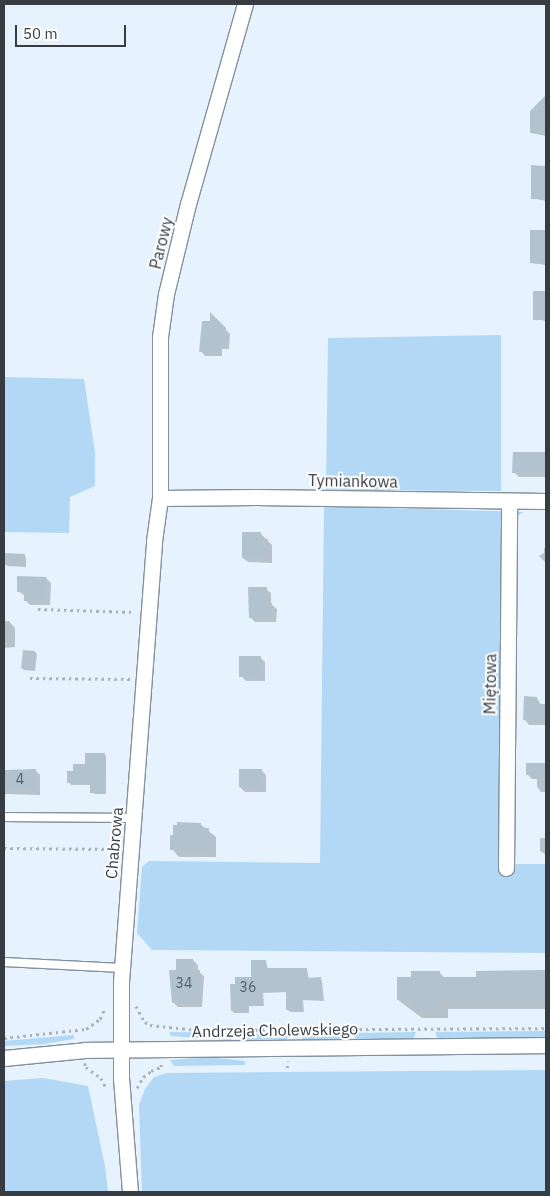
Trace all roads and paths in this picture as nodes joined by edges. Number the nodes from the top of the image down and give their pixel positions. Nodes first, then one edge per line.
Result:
1 (245, 4) edge
2 (160, 498) junction
3 (509, 501) junction
4 (546, 501) edge
5 (38, 609) dead end
6 (150, 612) junction
7 (30, 678) dead end
8 (144, 680) junction
9 (4, 817) edge
10 (134, 818) junction
11 (4, 848) edge
12 (131, 849) junction
13 (506, 868) dead end
14 (4, 962) edge
15 (122, 968) junction
16 (107, 1018) dead end
17 (133, 1018) dead end
18 (546, 1028) edge
19 (4, 1038) edge
20 (546, 1045) edge
21 (121, 1050) junction
22 (4, 1058) edge
23 (161, 1061) dead end
24 (85, 1062) dead end
25 (143, 1077) dead end
26 (101, 1078) dead end
27 (130, 1192) edge

1 - 2 street, Parowy
2 - 3 street, Tymiankowa
2 - 6 street, Chabrowa
3 - 4 street, Tymiankowa
3 - 13 street, Miętowa
5 - 6 path
6 - 8 street, Chabrowa
7 - 8 path
8 - 10 street, Chabrowa
9 - 10 lane
10 - 12 street, Chabrowa
11 - 12 path
12 - 15 street, Chabrowa
14 - 15 lane
15 - 21 street, Chabrowa
16 - 19 path
17 - 18 path
20 - 21 street, Andrzeja Cholewskiego
21 - 22 street, Andrzeja Cholewskiego
21 - 27 street, Chabrowa
23 - 25 path
24 - 26 path

